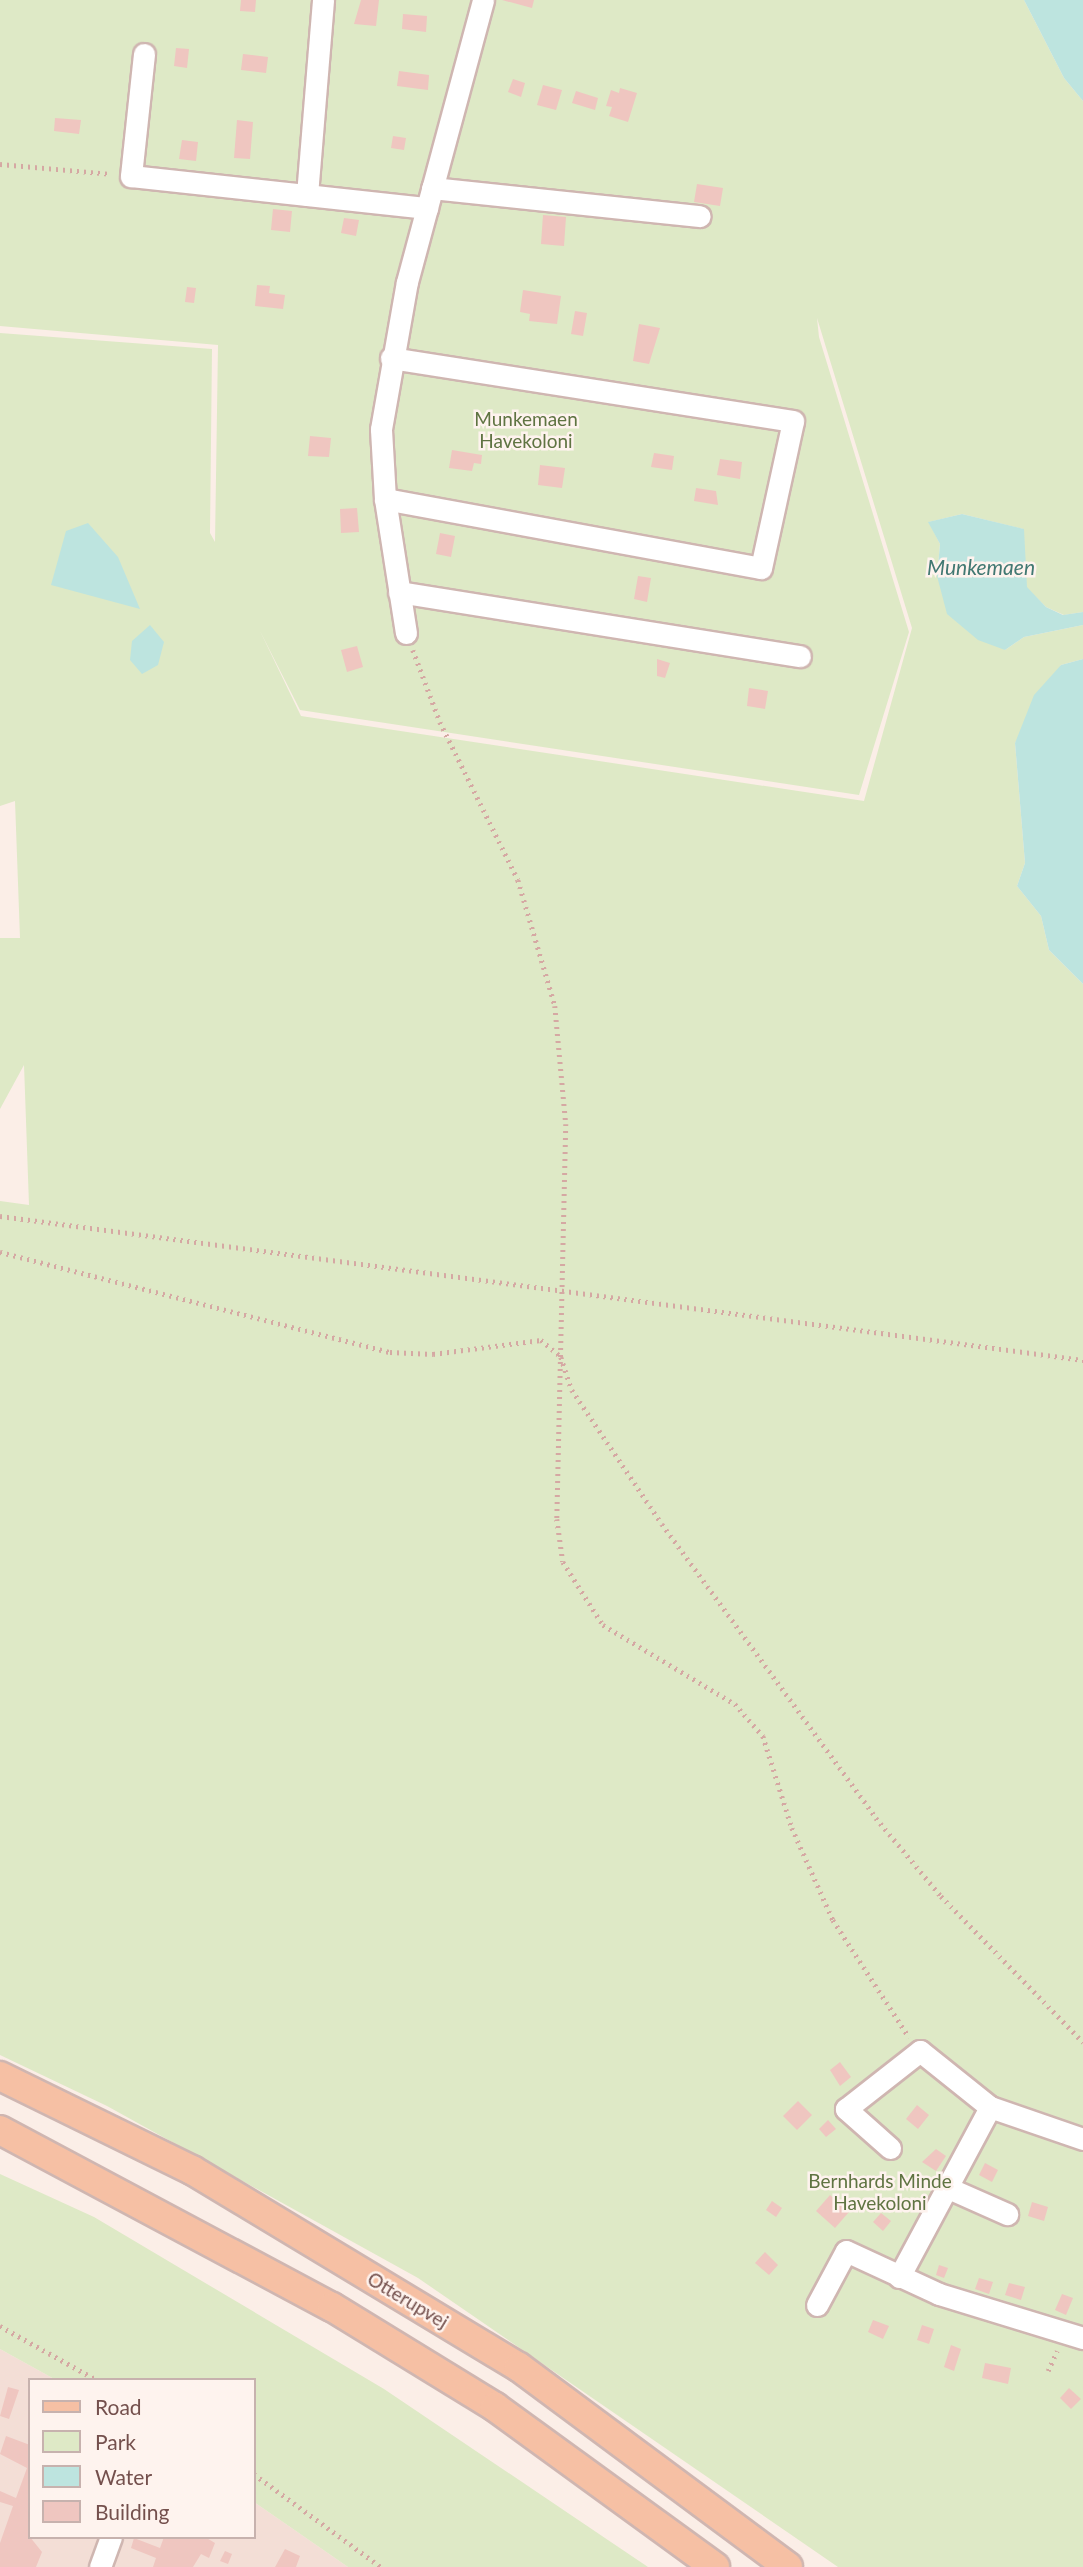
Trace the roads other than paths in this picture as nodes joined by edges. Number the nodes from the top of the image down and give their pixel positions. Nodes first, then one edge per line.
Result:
1 (323, 0) edge
2 (483, 0) edge
3 (144, 54) dead end
4 (307, 195) junction
5 (429, 198) junction
6 (700, 216) dead end
7 (390, 358) junction
8 (385, 499) junction
9 (399, 592) junction
10 (406, 633) road end
11 (800, 656) dead end
12 (0, 2076) edge
13 (990, 2107) junction
14 (0, 2130) edge
15 (1083, 2140) edge
16 (890, 2148) dead end
17 (946, 2187) junction
18 (1007, 2214) dead end
19 (899, 2277) junction
20 (817, 2305) dead end
21 (1083, 2338) edge
22 (110, 2539) edge
23 (100, 2567) edge
24 (715, 2567) edge
25 (788, 2567) edge

1 - 4 street
2 - 5 street
3 - 4 street
4 - 5 street
5 - 6 street
5 - 7 street
7 - 8 street
7 - 8 street
8 - 9 street
9 - 10 street
9 - 11 street
12 - 25 main road, Otterupvej
13 - 15 street
13 - 16 street
13 - 17 street
14 - 24 main road
17 - 18 street
17 - 19 street
19 - 20 street
19 - 21 street
22 - 23 street

